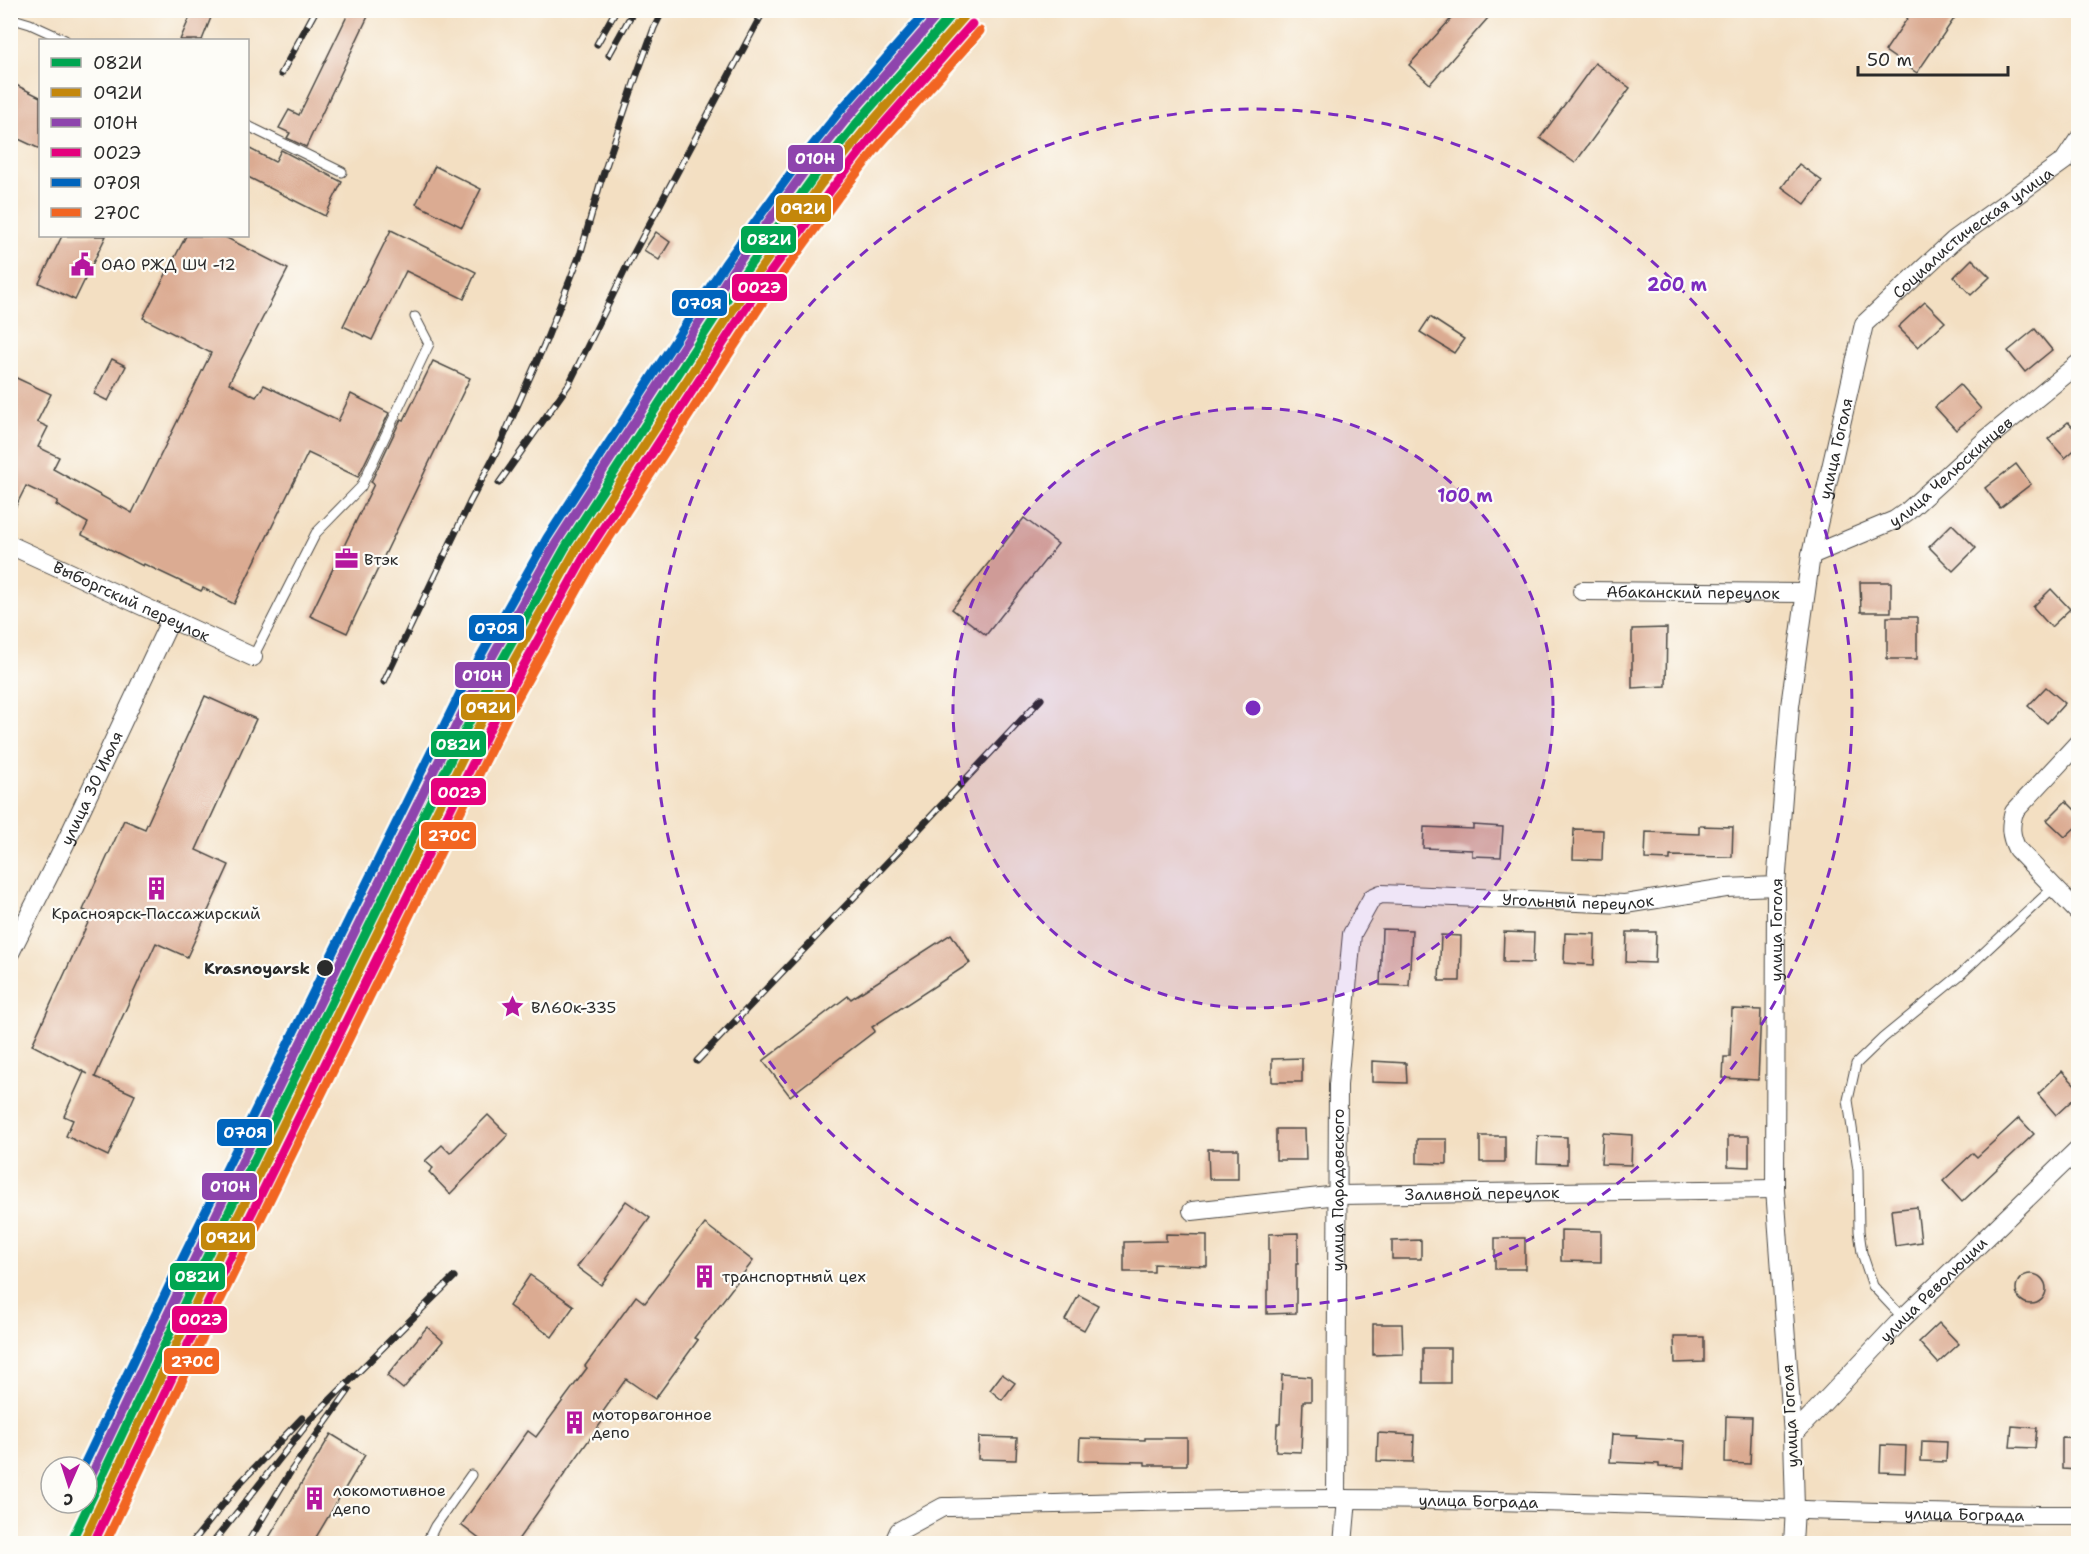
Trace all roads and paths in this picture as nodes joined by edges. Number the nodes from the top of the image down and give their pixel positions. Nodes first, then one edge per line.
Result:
1 (10, 18) edge
2 (63, 39) edge
3 (249, 126) edge
4 (2079, 140) edge
5 (342, 172) dead end
6 (415, 317) dead end
7 (1864, 324) joint
8 (2079, 364) edge
9 (10, 545) edge
10 (1811, 555) junction
11 (1581, 591) dead end
12 (1805, 592) junction
13 (171, 620) junction
14 (253, 657) joint
15 (2079, 743) edge
16 (1776, 886) junction
17 (2054, 887) junction
18 (1381, 894) joint
19 (2079, 912) edge
20 (10, 953) edge
21 (2079, 1149) edge
22 (1775, 1189) junction
23 (1338, 1195) junction
24 (1192, 1211) dead end
25 (1903, 1318) junction
26 (1793, 1435) junction
27 (471, 1474) dead end
28 (1342, 1499) junction
29 (1795, 1509) junction
30 (2079, 1515) edge
31 (426, 1544) edge
32 (893, 1544) edge
33 (1343, 1544) edge
34 (1793, 1544) edge

1 - 2 lane
3 - 5 lane
4 - 7 street, Социалистическая улица
6 - 14 lane
7 - 10 street, улица Гоголя
8 - 10 street, улица Челюскинцев
9 - 13 street, Выборгский переулок
10 - 12 street, улица Гоголя
11 - 12 street, Абаканский переулок
12 - 16 street, улица Гоголя
13 - 14 street, Выборгский переулок
13 - 20 street, улица 30 Июля
15 - 17 street
16 - 18 street, Угольный переулок
16 - 22 street, улица Гоголя
17 - 19 street
17 - 25 lane
18 - 23 street, улица Парадовского
21 - 25 street, улица Революции
22 - 23 street, Заливной переулок
22 - 26 street, улица Гоголя
23 - 24 street, Заливной переулок
23 - 28 street, улица Парадовского
25 - 26 street, улица Революции
26 - 29 street, улица Гоголя
27 - 31 lane
28 - 29 street, улица Бограда
28 - 32 street, улица Бограда
28 - 33 street, улица Парадовского
29 - 30 street, улица Бограда
29 - 34 street, улица Гоголя

